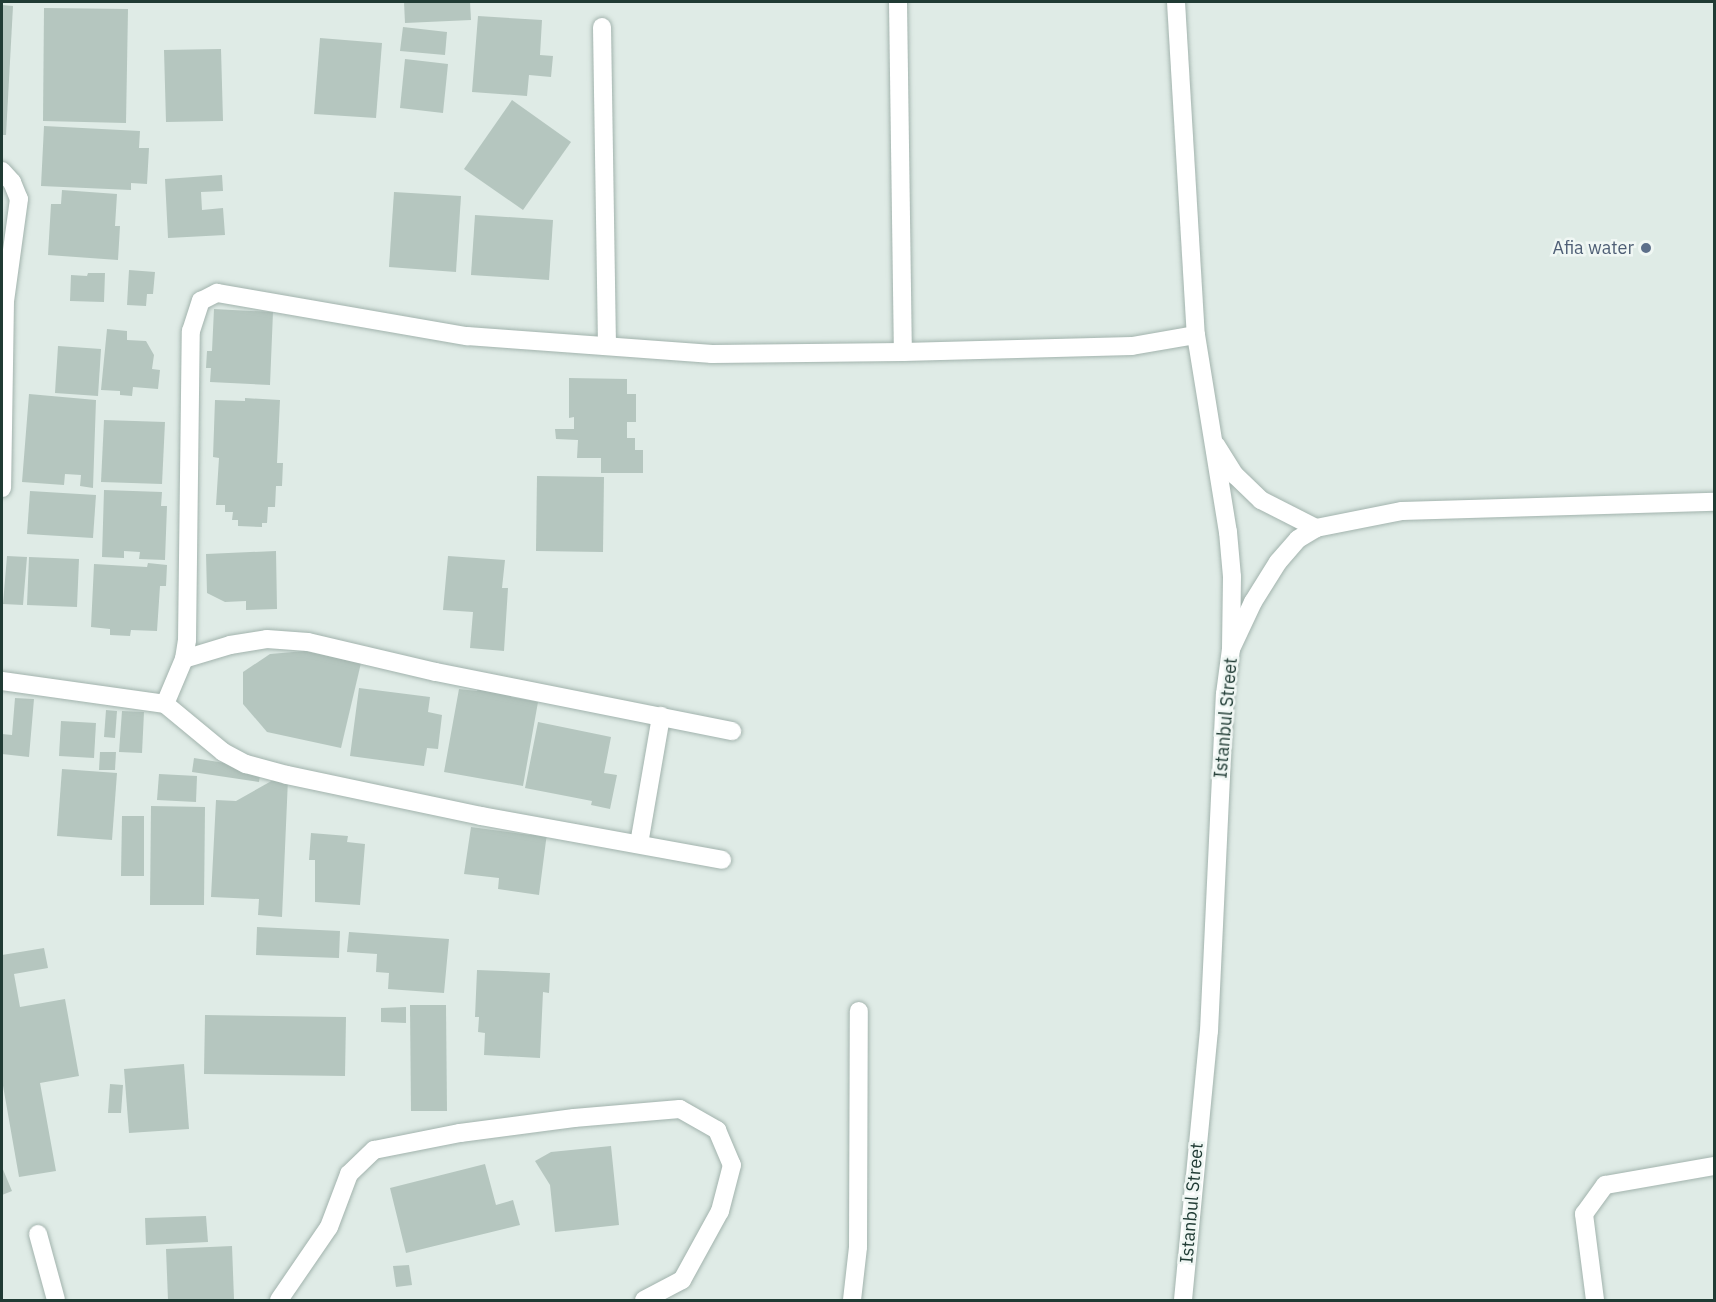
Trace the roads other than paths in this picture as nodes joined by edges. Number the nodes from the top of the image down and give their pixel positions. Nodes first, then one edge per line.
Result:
1 (898, 2) edge
2 (1176, 2) edge
3 (602, 27) dead end
4 (2, 171) edge
5 (1196, 335) junction
6 (607, 345) junction
7 (903, 352) junction
8 (1211, 436) junction
9 (2, 488) edge
10 (1714, 502) edge
11 (1316, 528) junction
12 (1231, 649) junction
13 (184, 659) junction
14 (2, 681) edge
15 (165, 704) junction
16 (661, 716) junction
17 (732, 731) dead end
18 (639, 844) junction
19 (722, 860) dead end
20 (859, 1011) dead end
21 (1714, 1166) edge
22 (38, 1234) dead end
23 (56, 1300) edge
24 (279, 1300) edge
25 (644, 1300) edge
26 (852, 1300) edge
27 (1183, 1300) edge
28 (1595, 1300) edge

1 - 7 street
2 - 5 street
3 - 6 street
4 - 9 street
5 - 7 street
5 - 8 street
6 - 7 street
6 - 13 street
8 - 11 street
8 - 12 street
10 - 11 street, Istanbul Street
11 - 12 street, Istanbul Street
12 - 27 street, Istanbul Street
13 - 15 street
13 - 16 street
14 - 15 street
15 - 18 street
16 - 17 street
16 - 18 street
18 - 19 street
20 - 26 street
21 - 28 street
22 - 23 street
24 - 25 street

